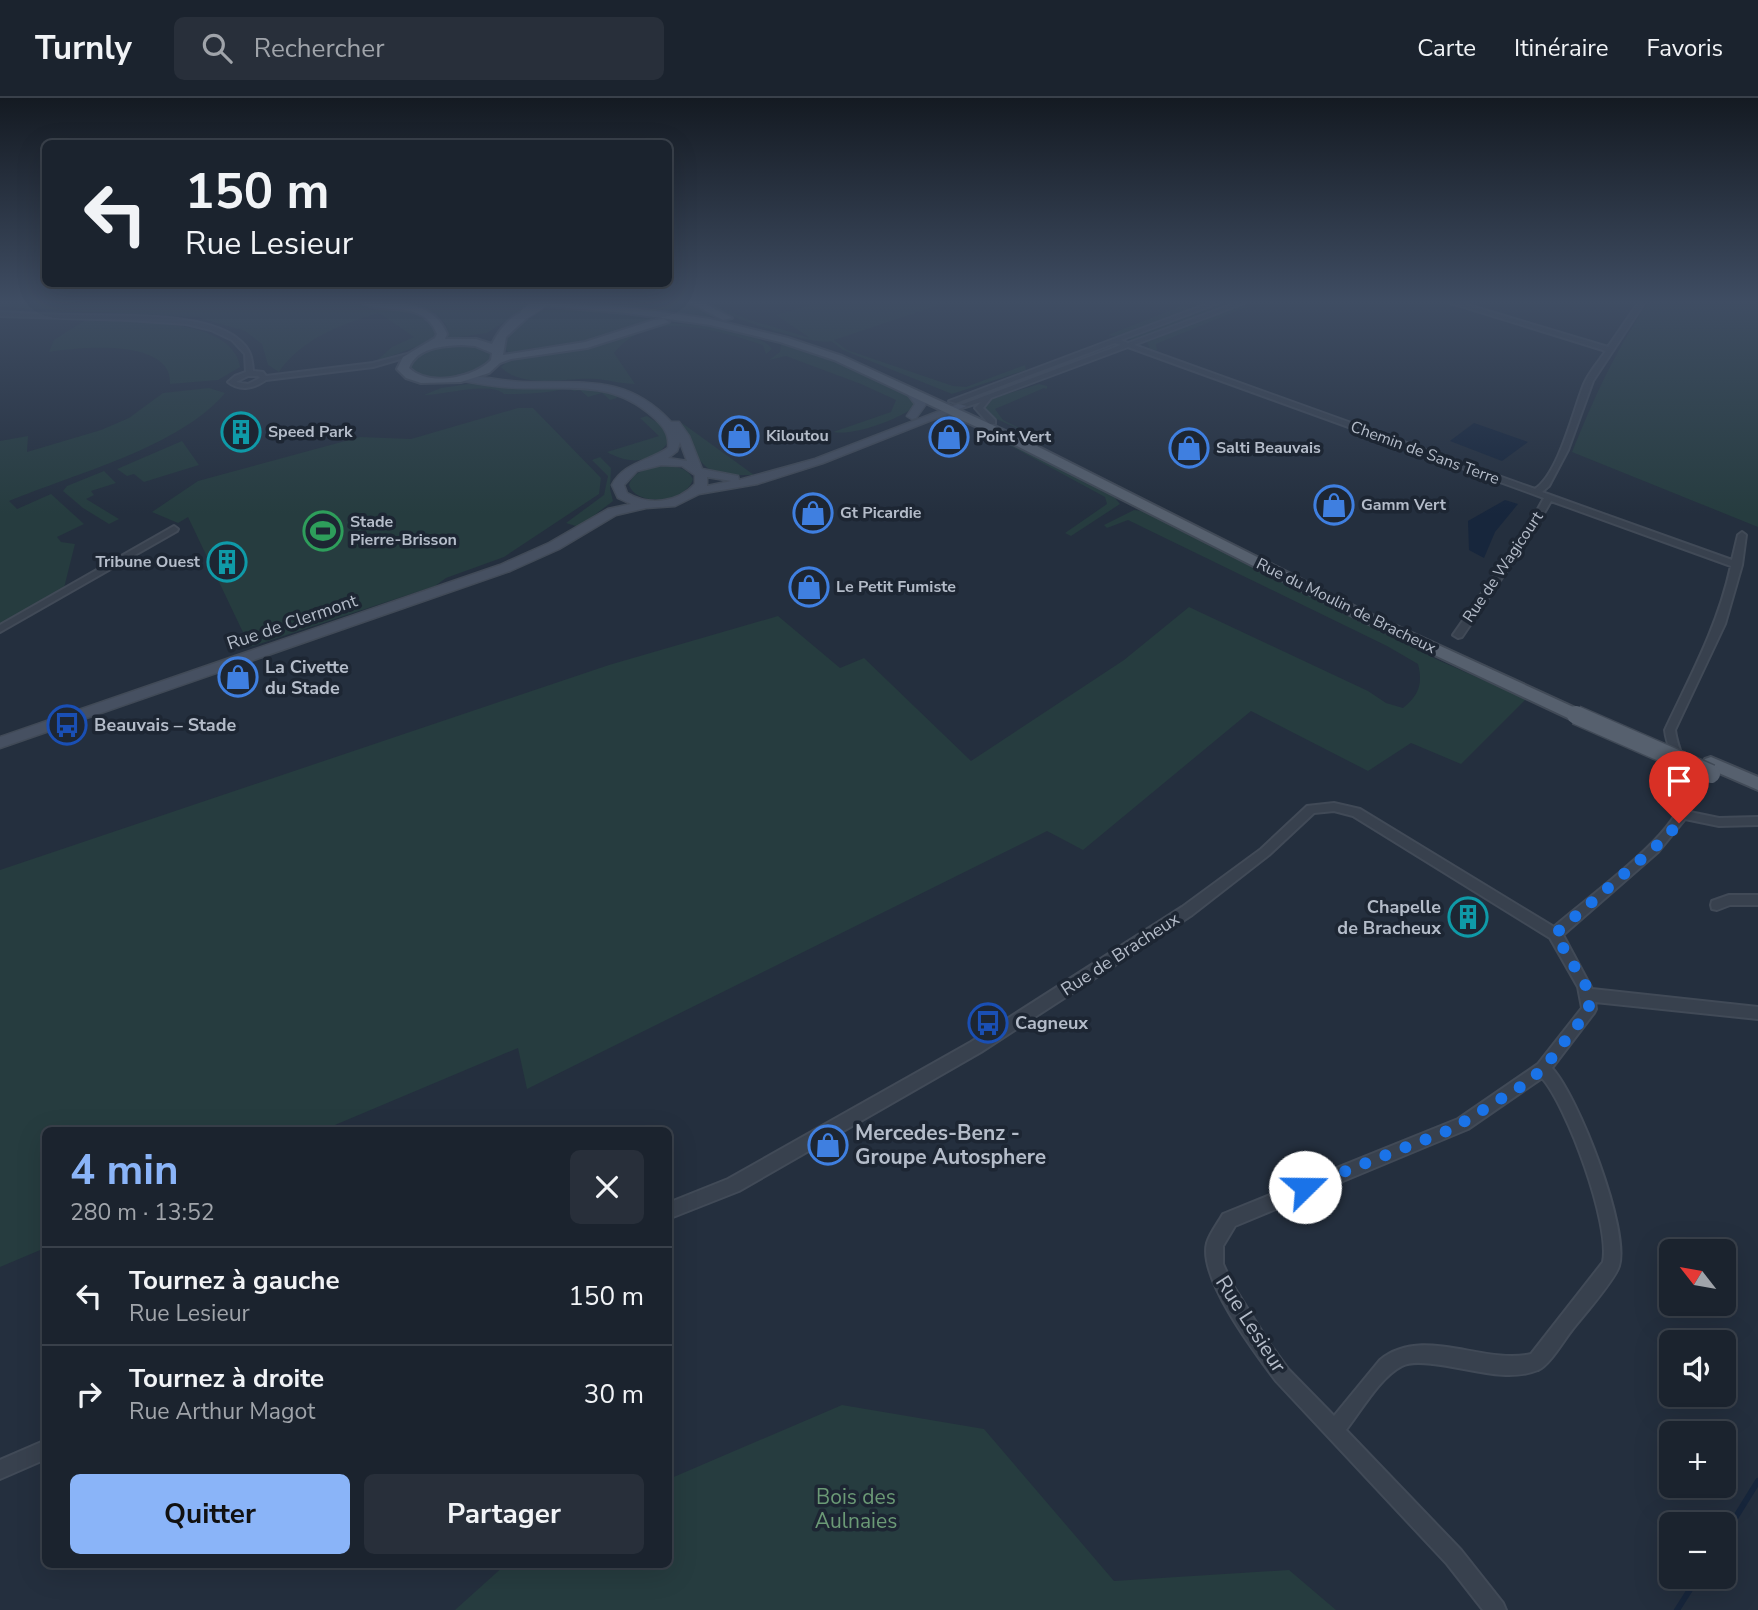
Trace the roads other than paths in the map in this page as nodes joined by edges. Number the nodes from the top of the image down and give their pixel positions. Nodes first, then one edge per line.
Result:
1 (250, 373) joint
2 (321, 373) joint
3 (332, 373) edge
4 (403, 373) edge
5 (474, 373) edge
6 (501, 373) edge
7 (870, 373) edge
8 (886, 373) edge
9 (1030, 373) edge
10 (1043, 373) edge
11 (1057, 373) edge
12 (1202, 373) edge
13 (1595, 373) edge
14 (1048, 376) junction
15 (264, 378) junction
16 (462, 379) junction
17 (911, 392) junction
18 (991, 396) junction
19 (951, 406) junction
20 (912, 416) junction
21 (992, 422) junction
22 (655, 462) junction
23 (697, 470) junction
24 (696, 491) junction
25 (621, 493) junction
26 (1535, 493) junction
27 (1548, 498) junction
28 (646, 504) junction
29 (591, 524) junction
30 (174, 530) dead end
31 (1742, 535) dead end
32 (1737, 565) junction
33 (0, 629) edge
34 (1458, 635) dead end
35 (1578, 711) junction
36 (0, 743) edge
37 (1711, 769) junction
38 (1758, 784) edge
39 (1758, 794) edge
40 (1684, 815) junction
41 (1758, 821) edge
42 (1758, 900) edge
43 (1717, 905) dead end
44 (1555, 934) junction
45 (1589, 995) junction
46 (1758, 1013) edge
47 (1543, 1069) junction
48 (672, 1209) edge
49 (1335, 1429) junction
50 (42, 1451) edge
51 (0, 1470) edge
52 (1496, 1610) edge

1 - 15 street
1 - 15 street
2 - 3 street
2 - 15 street
4 - 16 main road
5 - 16 main road
6 - 23 main road
7 - 17 main road
8 - 19 main road
9 - 19 street
10 - 14 street
11 - 14 street
12 - 26 street, Chemin de Sans Terre
13 - 26 street, Rue de Wagicourt
14 - 18 street
16 - 22 main road
17 - 19 main road
17 - 20 main road
18 - 19 street
18 - 21 street
19 - 20 main road
19 - 21 main road, Rue du Moulin de Bracheux
19 - 24 main road
19 - 35 main road, Rue du Moulin de Bracheux
20 - 23 main road
21 - 35 main road, Rue du Moulin de Bracheux
22 - 23 main road
22 - 25 main road, Rue de Clermont
23 - 24 main road
24 - 28 main road, Rue de Clermont
25 - 28 main road
25 - 29 main road, Rue de Clermont
26 - 27 street, Chemin de Sans Terre
27 - 32 street, Chemin de Sans Terre
27 - 34 street, Rue de Wagicourt
28 - 29 main road, Rue de Clermont
29 - 36 main road, Rue de Clermont
30 - 33 street
31 - 32 street
32 - 40 street
35 - 37 main road, Rue du Moulin de Bracheux, bridge
37 - 38 main road, Rue du Moulin de Bracheux
37 - 39 main road, Rue du Moulin de Bracheux
40 - 41 street
40 - 44 street
42 - 43 street
44 - 45 street
44 - 48 street, Rue de Bracheux
45 - 46 street
45 - 47 street, Rue Lesieur
47 - 49 street
47 - 49 street, Rue Lesieur
49 - 52 street, Rue Lesieur
50 - 51 street

